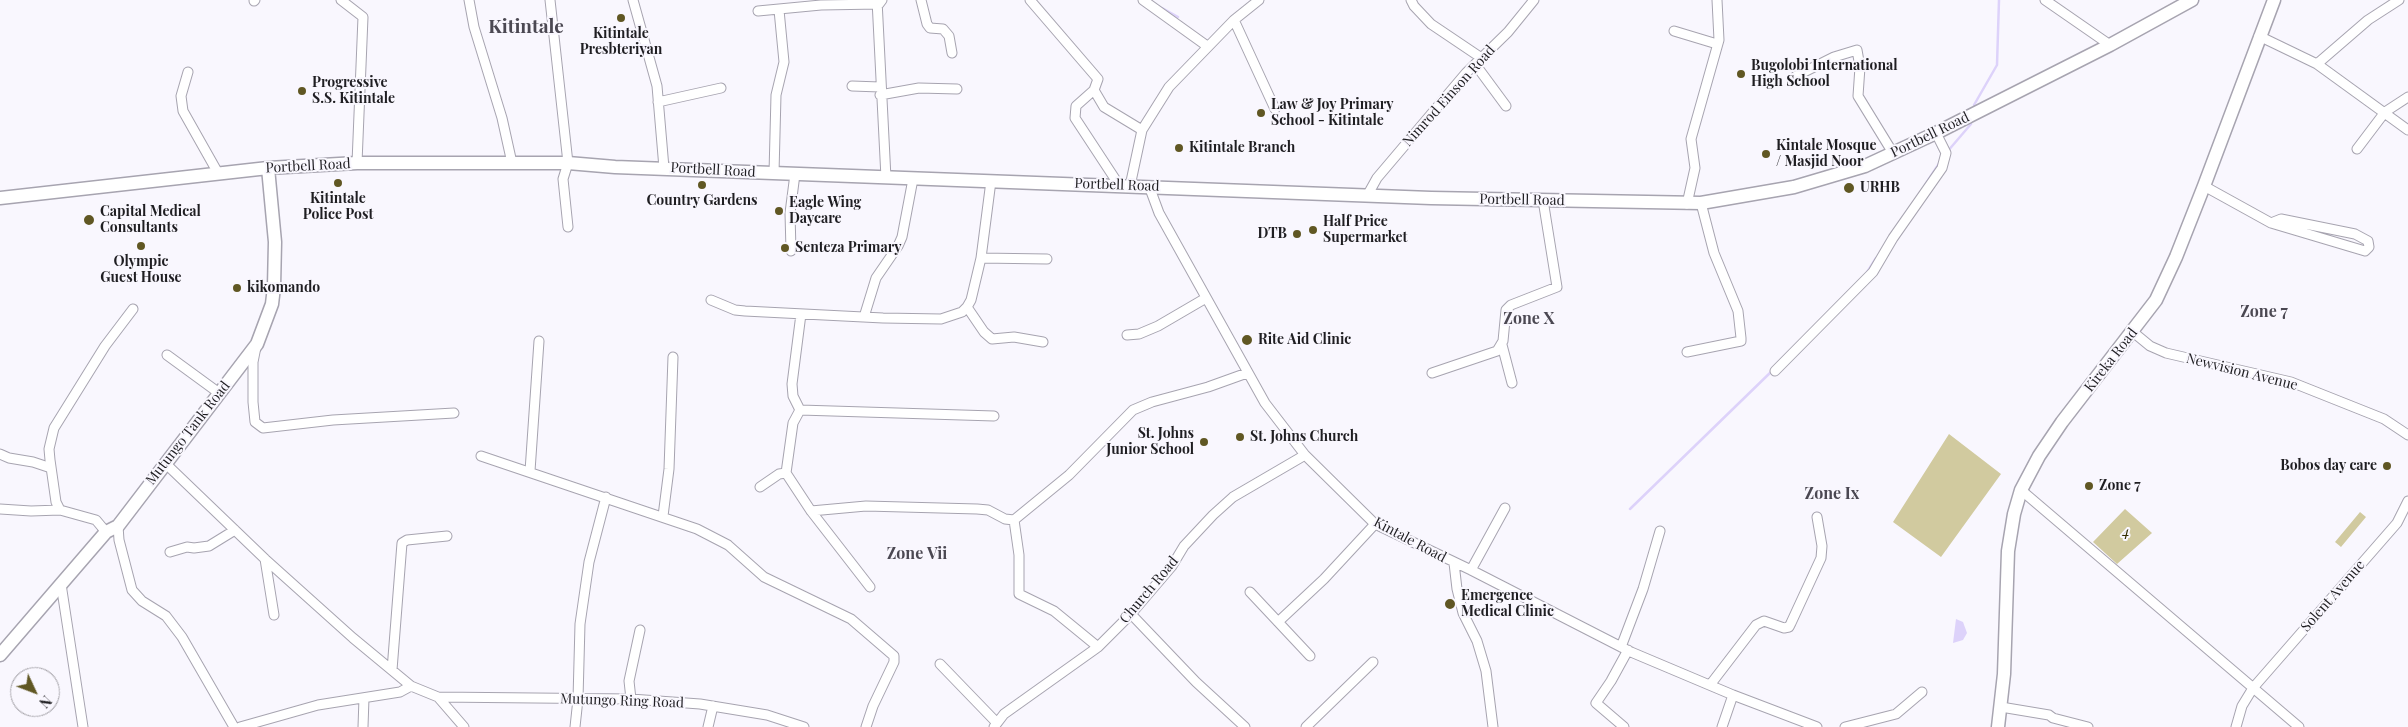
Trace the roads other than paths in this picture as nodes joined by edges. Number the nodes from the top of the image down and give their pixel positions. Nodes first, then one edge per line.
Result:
1 (341, 0) edge
2 (468, 0) edge
3 (550, 0) edge
4 (633, 0) edge
5 (921, 0) edge
6 (1030, 0) edge
7 (1143, 0) edge
8 (1411, 0) edge
9 (1534, 0) edge
10 (1717, 0) edge
11 (2045, 0) edge
12 (2192, 0) edge
13 (2274, 0) edge
14 (2399, 0) edge
15 (879, 1) edge
16 (1254, 1) edge
17 (778, 10) junction
18 (758, 11) dead end
19 (1234, 20) junction
20 (1674, 31) dead end
21 (2259, 36) junction
22 (1717, 44) junction
23 (2110, 45) junction
24 (1207, 46) junction
25 (952, 53) dead end
26 (1480, 58) junction
27 (2317, 64) junction
28 (188, 72) dead end
29 (1796, 76) dead end
30 (852, 86) dead end
31 (721, 88) dead end
32 (956, 89) dead end
33 (1094, 90) junction
34 (880, 91) junction
35 (2408, 97) edge
36 (658, 102) junction
37 (1506, 106) dead end
38 (1275, 109) dead end
39 (2385, 112) junction
40 (1142, 130) junction
41 (2408, 130) edge
42 (1936, 133) junction
43 (2357, 148) dead end
44 (1893, 153) junction
45 (357, 163) junction
46 (512, 163) junction
47 (568, 163) junction
48 (268, 168) junction
49 (664, 168) junction
50 (218, 172) junction
51 (774, 173) junction
52 (795, 174) junction
53 (886, 178) junction
54 (913, 179) junction
55 (991, 181) junction
56 (1125, 186) junction
57 (1150, 186) junction
58 (2204, 186) junction
59 (1367, 196) junction
60 (0, 198) edge
61 (1544, 200) junction
62 (1701, 203) junction
63 (1687, 204) junction
64 (2271, 224) junction
65 (568, 227) dead end
66 (2329, 229) junction
67 (2326, 240) junction
68 (791, 251) dead end
69 (981, 258) junction
70 (1047, 259) dead end
71 (1206, 298) junction
72 (711, 300) dead end
73 (967, 307) junction
74 (133, 309) dead end
75 (801, 314) junction
76 (864, 317) junction
77 (2133, 332) junction
78 (1127, 335) dead end
79 (539, 341) dead end
80 (1043, 342) dead end
81 (257, 344) junction
82 (1502, 345) junction
83 (1687, 352) dead end
84 (167, 355) dead end
85 (673, 357) dead end
86 (1775, 372) dead end
87 (1247, 373) junction
88 (1432, 373) dead end
89 (1512, 383) dead end
90 (219, 393) junction
91 (800, 410) junction
92 (454, 413) dead end
93 (994, 416) dead end
94 (2408, 435) edge
95 (0, 454) edge
96 (1305, 455) junction
97 (480, 456) dead end
98 (165, 463) junction
99 (51, 468) junction
100 (530, 471) junction
101 (786, 473) junction
102 (760, 487) dead end
103 (2021, 490) junction
104 (606, 497) junction
105 (2408, 500) edge
106 (1505, 508) dead end
107 (0, 509) edge
108 (60, 510) junction
109 (811, 511) junction
110 (663, 516) junction
111 (1816, 517) dead end
112 (1014, 520) junction
113 (1375, 524) junction
114 (118, 526) junction
115 (235, 530) junction
116 (1660, 531) dead end
117 (106, 532) junction
118 (448, 536) dead end
119 (170, 552) dead end
120 (265, 559) junction
121 (1454, 563) junction
122 (1471, 570) junction
123 (61, 584) junction
124 (870, 587) dead end
125 (1250, 592) dead end
126 (1131, 614) junction
127 (274, 615) dead end
128 (1278, 622) junction
129 (640, 630) dead end
130 (1098, 647) junction
131 (1624, 648) junction
132 (0, 655) edge
133 (1310, 656) dead end
134 (1373, 662) dead end
135 (940, 664) dead end
136 (392, 670) junction
137 (1710, 685) junction
138 (411, 686) junction
139 (2253, 688) junction
140 (1922, 692) dead end
141 (1733, 695) junction
142 (438, 697) junction
143 (364, 698) junction
144 (578, 699) junction
145 (631, 699) junction
146 (713, 706) junction
147 (2001, 707) junction
148 (995, 725) edge
149 (244, 726) edge
150 (83, 727) edge
151 (234, 727) edge
152 (363, 727) edge
153 (464, 727) edge
154 (575, 727) edge
155 (708, 727) edge
156 (804, 727) edge
157 (866, 727) edge
158 (1245, 727) edge
159 (1306, 727) edge
160 (1493, 727) edge
161 (1624, 727) edge
162 (1722, 727) edge
163 (1817, 727) edge
164 (1845, 727) edge
165 (1998, 727) edge
166 (2088, 727) edge
167 (2236, 727) edge
168 (2299, 727) edge

1 - 45 street
2 - 46 street
3 - 47 street
4 - 36 street
5 - 25 street
6 - 33 street
7 - 24 street
8 - 26 street
9 - 26 street, Nimrod Einson Road
10 - 22 street
11 - 23 street
12 - 23 main road, Portbell Road
13 - 21 main road, Kireka Road
14 - 27 street
15 - 17 street
15 - 34 street
16 - 19 street
17 - 18 street
17 - 51 street
19 - 24 street
19 - 38 street
20 - 22 street
21 - 27 street
21 - 58 main road, Kireka Road
22 - 63 street
23 - 42 main road, Portbell Road
24 - 40 street
26 - 37 street
26 - 59 street, Nimrod Einson Road
27 - 39 street
28 - 50 street
29 - 44 street
30 - 34 street
31 - 36 street
32 - 34 street
33 - 40 street
33 - 56 street
34 - 53 street
35 - 39 street
36 - 49 street
39 - 41 street
39 - 43 street
40 - 56 street
42 - 44 main road, Portbell Road
42 - 86 street
44 - 62 main road, Portbell Road
45 - 46 main road, Portbell Road
45 - 48 main road, Portbell Road
46 - 47 main road, Portbell Road
47 - 49 main road, Portbell Road
47 - 65 street
48 - 50 main road, Portbell Road
48 - 81 main road, Mutungo Tank Road
49 - 51 main road, Portbell Road
50 - 60 main road, Portbell Road
51 - 52 main road, Portbell Road
52 - 53 main road, Portbell Road
52 - 68 street
53 - 54 main road, Portbell Road
54 - 55 main road, Portbell Road
54 - 76 street
55 - 56 main road, Portbell Road
55 - 69 street
56 - 57 main road, Portbell Road
57 - 59 main road, Portbell Road
57 - 71 street, Kintale Road
58 - 64 street
58 - 77 main road, Kireka Road
59 - 61 main road, Portbell Road
61 - 63 main road, Portbell Road
61 - 82 street
62 - 63 main road, Portbell Road
62 - 83 street
64 - 66 street
64 - 67 street
66 - 67 street
66 - 67 street
69 - 70 street
69 - 73 street
71 - 78 street
71 - 87 street, Kintale Road
72 - 75 street
73 - 76 street
73 - 80 street
74 - 99 street
75 - 76 street
75 - 91 street
77 - 94 street, Newvision Avenue
77 - 103 main road, Kireka Road
79 - 100 street
81 - 90 main road, Mutungo Tank Road
81 - 92 street
82 - 88 street
82 - 89 street
84 - 90 street
85 - 110 street
87 - 96 street, Kintale Road
87 - 112 street
90 - 98 main road, Mutungo Tank Road
91 - 93 street
91 - 101 street
95 - 99 street
96 - 113 street, Kintale Road
96 - 126 street, Church Road
97 - 100 street
98 - 114 main road, Mutungo Tank Road
98 - 115 street
99 - 108 street
100 - 104 street
101 - 102 street
101 - 109 street
103 - 139 street
103 - 147 main road, Kireka Road
104 - 110 street
104 - 144 street
105 - 139 street, Solent Avenue
106 - 122 street
107 - 108 street
108 - 117 street
109 - 112 street
109 - 124 street
110 - 157 street
111 - 137 street
112 - 130 street
113 - 121 street, Kintale Road
113 - 128 street
114 - 117 main road, Mutungo Tank Road
114 - 151 street
115 - 119 street
115 - 120 street
116 - 131 street
117 - 123 main road, Mutungo Tank Road
118 - 136 street
120 - 127 street
120 - 136 street
121 - 122 street, Kintale Road
121 - 160 street
122 - 131 street, Kintale Road
123 - 132 main road, Mutungo Tank Road
123 - 150 street
125 - 128 street
126 - 130 street, Church Road
126 - 158 street
128 - 133 street
129 - 145 street
130 - 148 street, Church Road
131 - 137 street, Kintale Road
131 - 161 street
134 - 159 street
135 - 148 street
136 - 138 street
137 - 141 street, Kintale Road
138 - 142 street
138 - 143 street
139 - 167 street, Solent Avenue
139 - 168 street
140 - 164 street
141 - 162 street
141 - 163 street, Kintale Road
142 - 144 street, Mutungo Ring Road
142 - 153 street
143 - 149 street
143 - 152 street
144 - 145 street, Mutungo Ring Road
144 - 154 street
145 - 146 street, Mutungo Ring Road
146 - 155 street
146 - 156 street, Mutungo Ring Road
147 - 165 main road, Kireka Road
147 - 166 street

